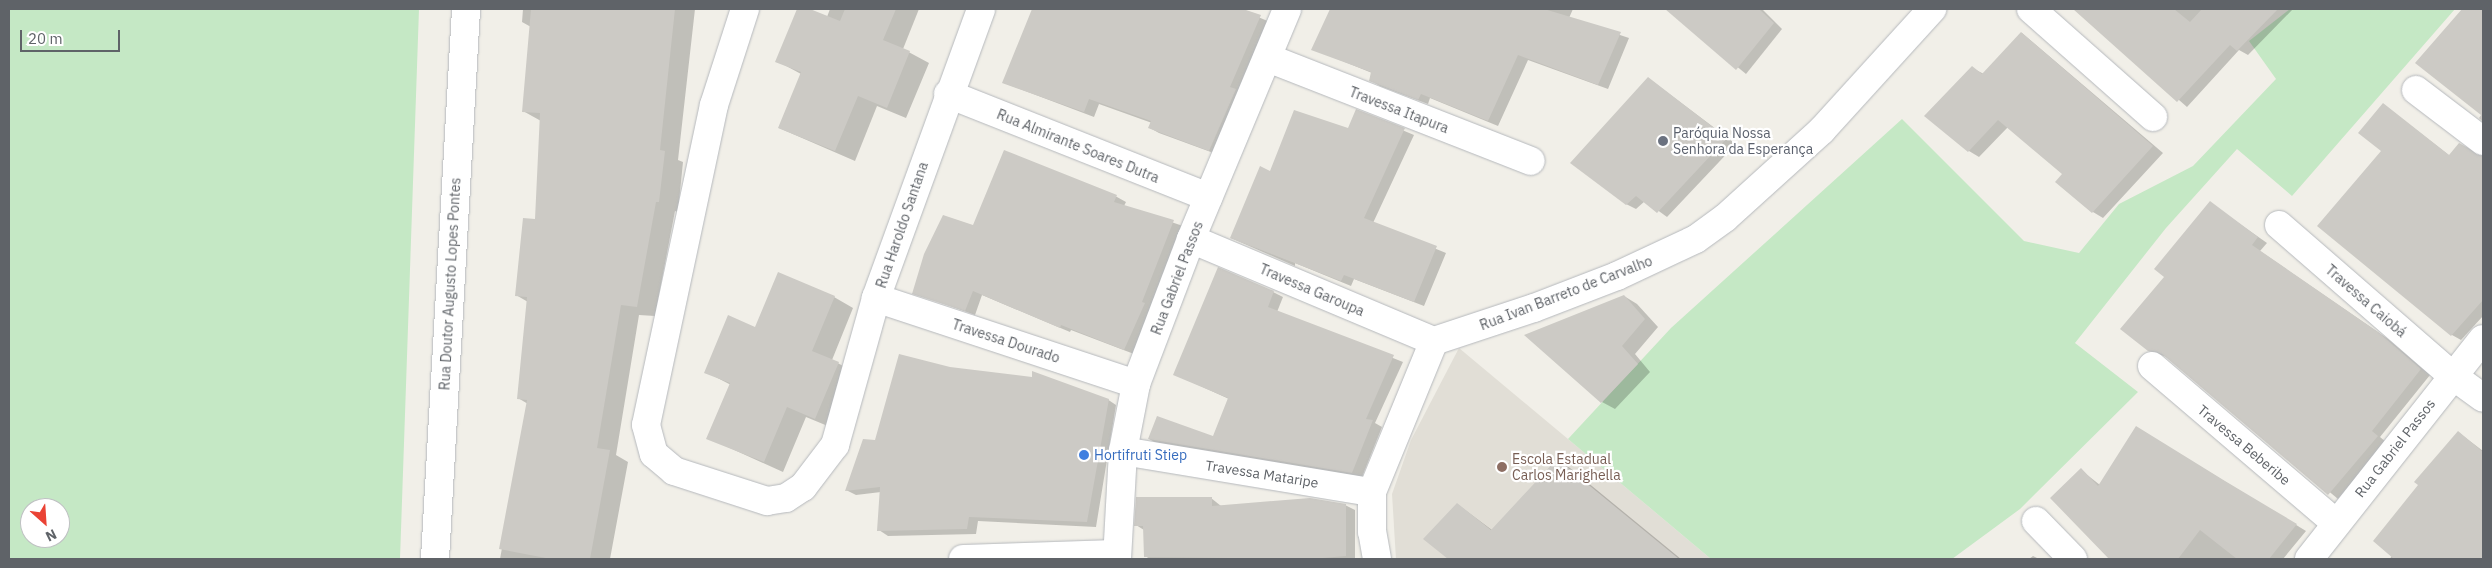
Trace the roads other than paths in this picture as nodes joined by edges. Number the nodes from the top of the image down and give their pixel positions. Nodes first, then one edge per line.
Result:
1 (466, 9) edge
2 (745, 9) edge
3 (981, 9) edge
4 (1287, 9) edge
5 (1932, 9) edge
6 (2031, 9) edge
7 (1268, 58) junction
8 (2416, 90) dead end
9 (948, 94) junction
10 (2153, 117) dead end
11 (2483, 141) edge
12 (1531, 161) dead end
13 (1208, 197) junction
14 (2279, 225) dead end
15 (1190, 239) junction
16 (876, 298) junction
17 (2483, 339) edge
18 (1434, 340) junction
19 (2152, 366) dead end
20 (2453, 376) junction
21 (1136, 384) junction
22 (2483, 398) edge
23 (1123, 451) junction
24 (1372, 492) junction
25 (2036, 521) dead end
26 (2336, 523) junction
27 (2322, 555) edge
28 (1117, 557) edge
29 (435, 559) edge
30 (963, 559) edge
31 (1377, 559) edge
32 (2073, 559) edge

1 - 29 street, Rua Doutor Augusto Lopes Pontes
2 - 16 street, Rua Haroldo Santana
3 - 9 street, Rua Haroldo Santana
4 - 7 street, Rua Gabriel Passos
5 - 18 street, Rua Ivan Barreto de Carvalho
6 - 10 street
7 - 12 street, Travessa Itapura
7 - 13 street, Rua Gabriel Passos
8 - 11 street
9 - 13 street, Rua Almirante Soares Dutra
9 - 16 street, Rua Haroldo Santana
13 - 15 street, Rua Gabriel Passos
14 - 20 street, Travessa Caiobá
15 - 18 street, Travessa Garoupa
15 - 21 street, Rua Gabriel Passos
16 - 21 street, Travessa Dourado
17 - 20 street, Rua Gabriel Passos
18 - 24 street
19 - 26 street, Travessa Beberibe
20 - 22 street, Travessa Caiobá
20 - 26 street, Rua Gabriel Passos
21 - 23 street, Rua Gabriel Passos
23 - 24 street, Travessa Mataripe
23 - 28 street, Rua Gabriel Passos
24 - 31 street
25 - 32 street
26 - 27 street, Rua Gabriel Passos
28 - 30 street

